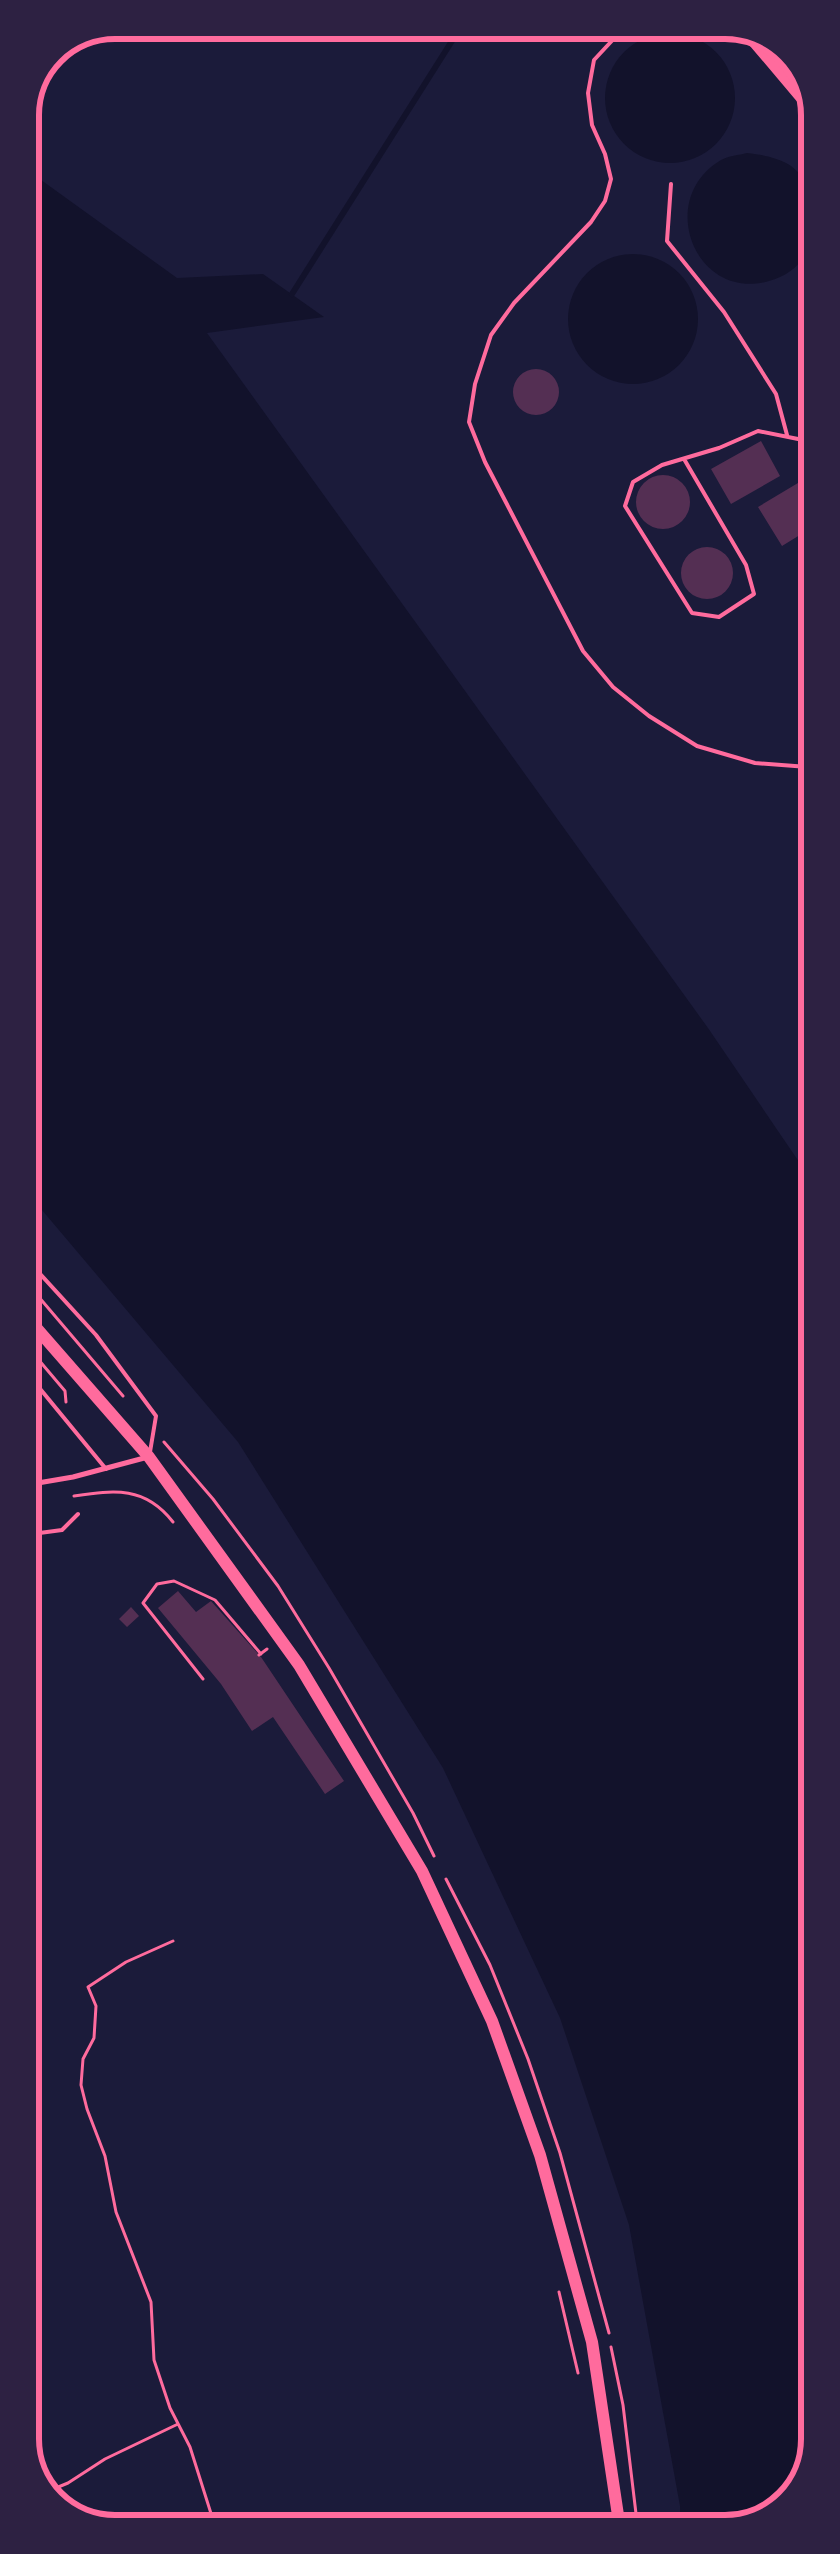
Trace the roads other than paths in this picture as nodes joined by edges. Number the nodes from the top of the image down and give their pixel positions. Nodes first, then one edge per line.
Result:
1 (614, 39) edge
2 (759, 47) edge
3 (799, 94) edge
4 (671, 184) dead end
5 (787, 435) junction
6 (801, 439) edge
7 (684, 459) junction
8 (801, 766) edge
9 (39, 1272) edge
10 (39, 1332) edge
11 (39, 1387) edge
12 (149, 1457) junction
13 (106, 1469) junction
14 (39, 1483) edge
15 (78, 1514) dead end
16 (39, 1533) edge
17 (617, 2515) edge

1 - 8 lane
2 - 3 main road
4 - 5 lane
5 - 6 lane
5 - 7 lane
7 - 7 lane
9 - 12 lane
10 - 12 main road
11 - 13 lane
12 - 13 street
12 - 17 main road
13 - 14 street
15 - 16 lane

